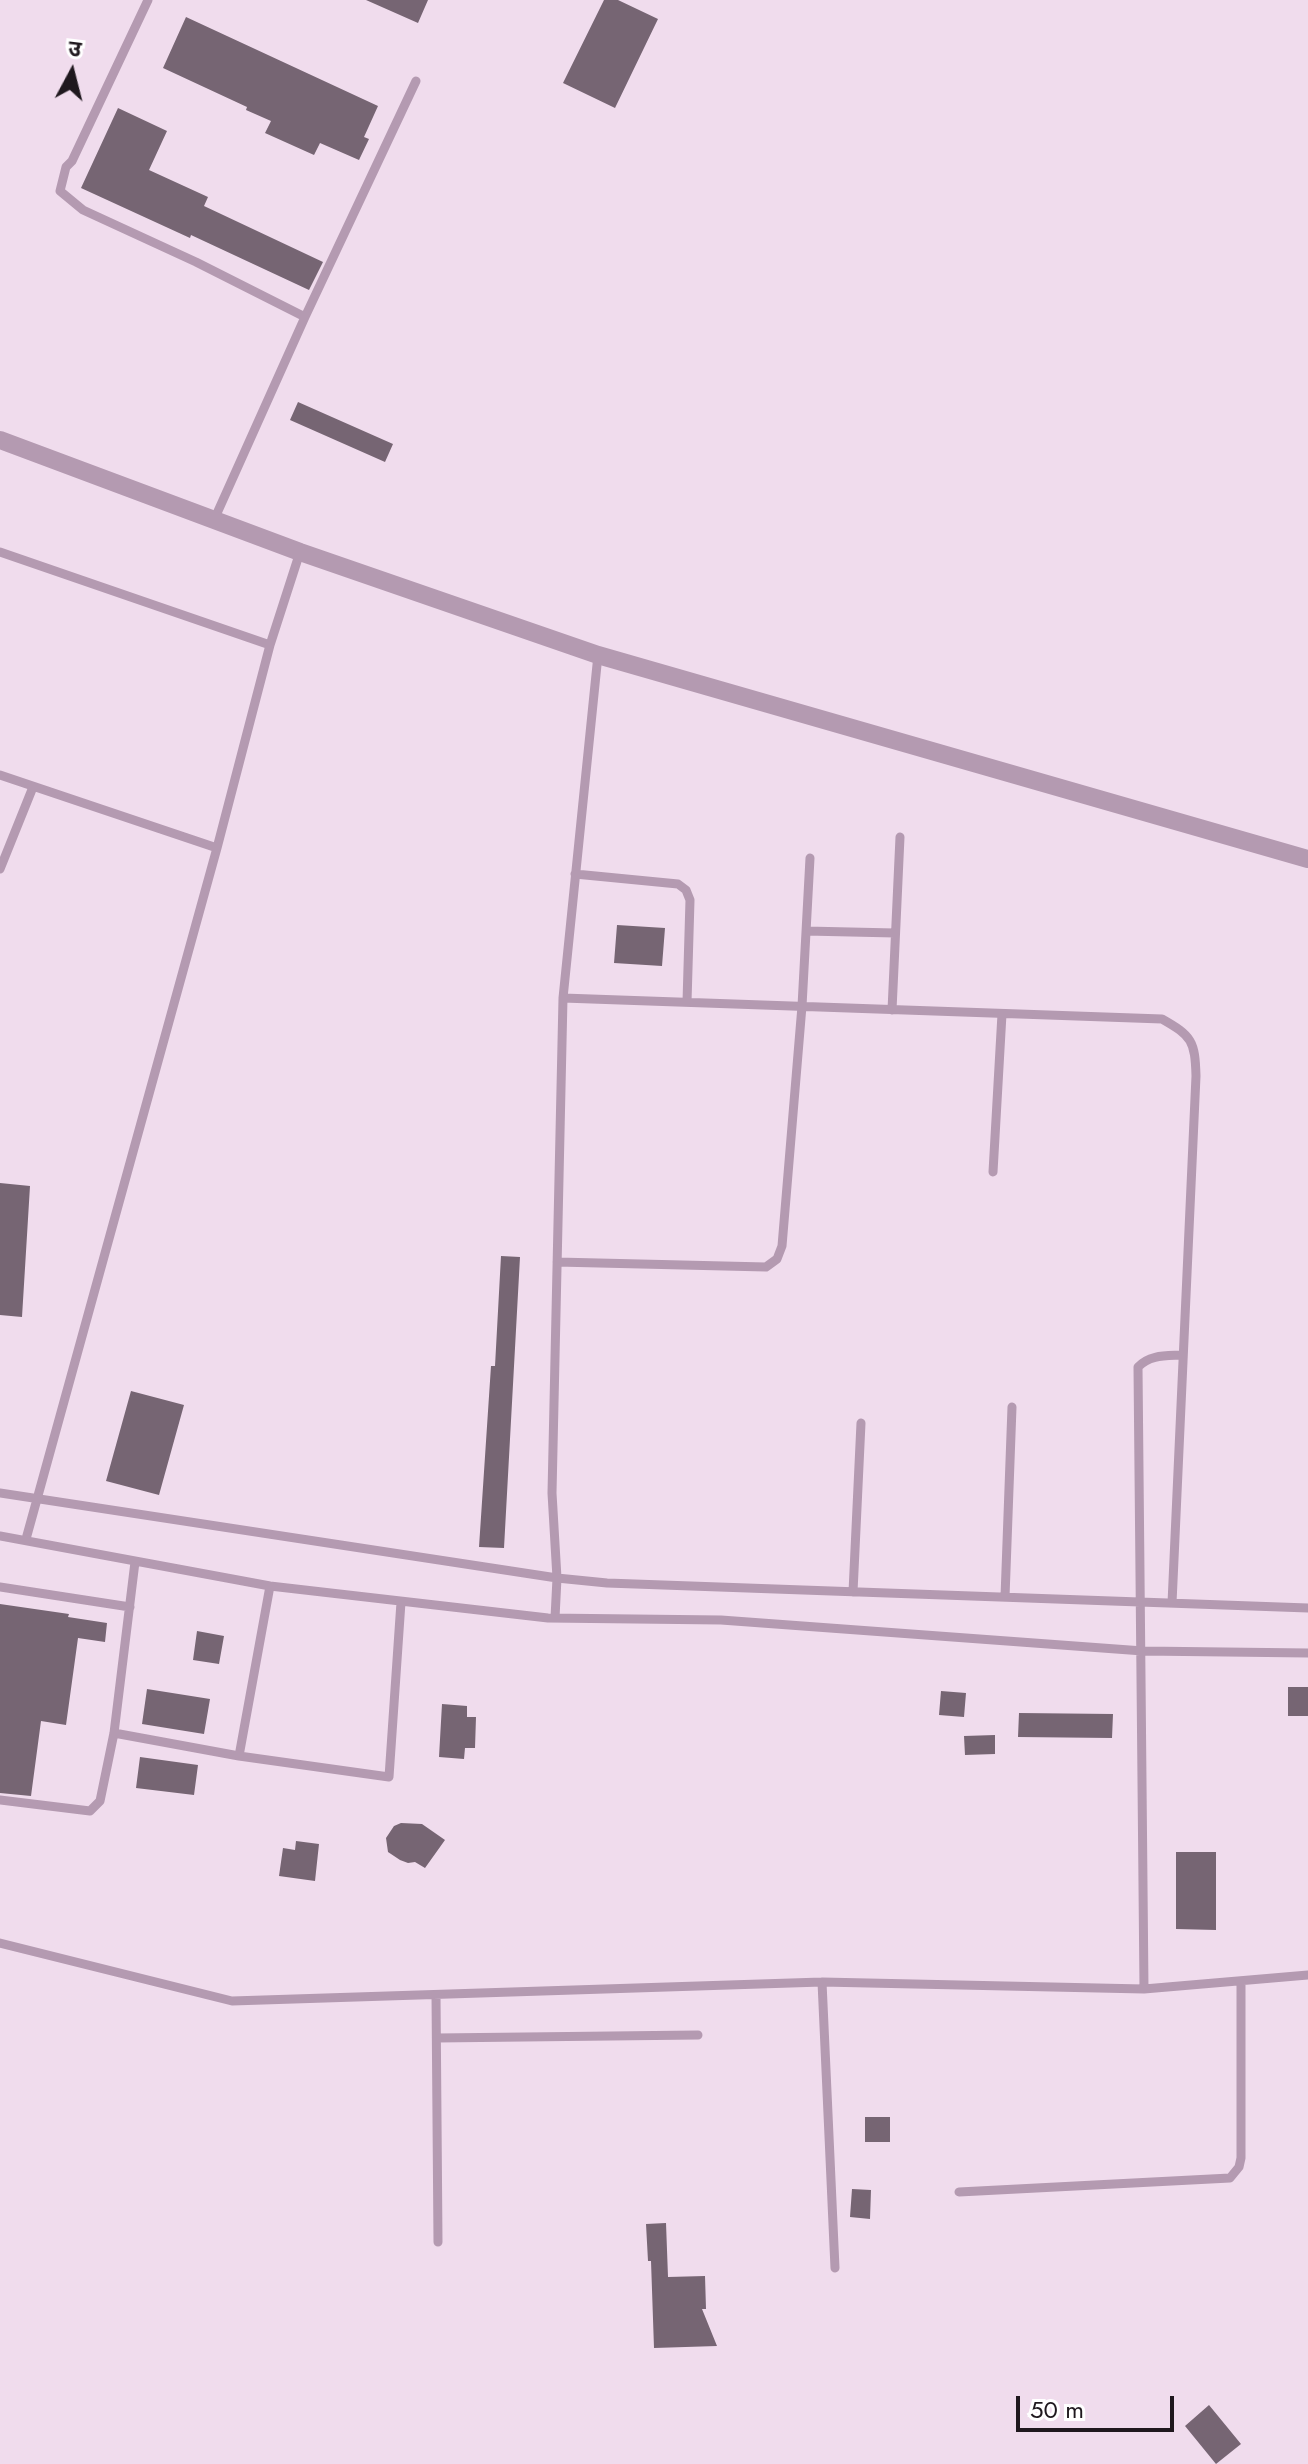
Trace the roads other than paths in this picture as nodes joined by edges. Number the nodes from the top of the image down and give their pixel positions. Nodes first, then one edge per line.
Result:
1 (148, 0) edge
2 (416, 81) dead end
3 (305, 317) junction
4 (0, 440) edge
5 (214, 520) junction
6 (0, 552) edge
7 (300, 552) junction
8 (270, 645) junction
9 (598, 655) junction
10 (0, 775) edge
11 (33, 787) junction
12 (900, 837) dead end
13 (217, 848) junction
14 (810, 858) dead end
15 (1308, 859) edge
16 (0, 869) edge
17 (575, 874) junction
18 (806, 931) junction
19 (895, 933) junction
20 (563, 998) junction
21 (687, 1002) junction
22 (802, 1006) junction
23 (892, 1010) junction
24 (1002, 1014) junction
25 (993, 1172) dead end
26 (557, 1262) junction
27 (1183, 1355) junction
28 (1012, 1407) dead end
29 (861, 1423) dead end
30 (0, 1493) edge
31 (37, 1499) junction
32 (0, 1536) edge
33 (26, 1539) junction
34 (135, 1562) junction
35 (557, 1578) junction
36 (270, 1586) junction
37 (0, 1587) edge
38 (853, 1592) junction
39 (1005, 1597) junction
40 (401, 1602) junction
41 (1142, 1602) junction
42 (1172, 1603) junction
43 (130, 1607) junction
44 (1308, 1608) edge
45 (555, 1618) junction
46 (1143, 1651) junction
47 (1308, 1653) edge
48 (114, 1733) junction
49 (239, 1756) junction
50 (0, 1800) edge
51 (0, 1943) edge
52 (1308, 1975) edge
53 (1241, 1981) junction
54 (822, 1982) junction
55 (1144, 1989) junction
56 (436, 1995) junction
57 (698, 2035) dead end
58 (437, 2038) junction
59 (959, 2192) dead end
60 (438, 2242) dead end
61 (835, 2268) dead end

1 - 3 lane
2 - 3 lane
3 - 5 lane
4 - 5 street
5 - 7 street
6 - 8 lane
7 - 8 lane
7 - 9 street
8 - 13 lane
9 - 15 street
9 - 17 lane
10 - 11 lane
11 - 13 lane
11 - 16 lane
12 - 19 lane
13 - 31 lane
14 - 18 lane
17 - 20 lane
17 - 21 lane
18 - 19 lane
18 - 22 lane
19 - 23 lane
20 - 21 lane
20 - 26 lane
21 - 22 lane
22 - 23 lane
22 - 26 lane
23 - 24 lane
24 - 25 lane
24 - 27 lane
26 - 35 lane
27 - 41 lane
27 - 42 lane
28 - 39 lane
29 - 38 lane
30 - 31 lane
31 - 33 lane
31 - 35 lane
32 - 33 lane
33 - 34 lane
34 - 36 lane
34 - 43 lane
35 - 38 lane
35 - 45 lane
36 - 40 lane
36 - 49 lane
37 - 43 lane
38 - 39 lane
39 - 41 lane
40 - 45 lane
40 - 49 lane
41 - 42 lane
41 - 46 lane
42 - 44 lane
43 - 48 lane
45 - 46 lane
46 - 47 lane
46 - 55 lane
48 - 49 lane
48 - 50 lane
51 - 56 lane
52 - 53 lane
53 - 55 lane
53 - 59 lane
54 - 55 lane
54 - 56 lane
54 - 61 lane
56 - 58 lane
57 - 58 lane
58 - 60 lane

